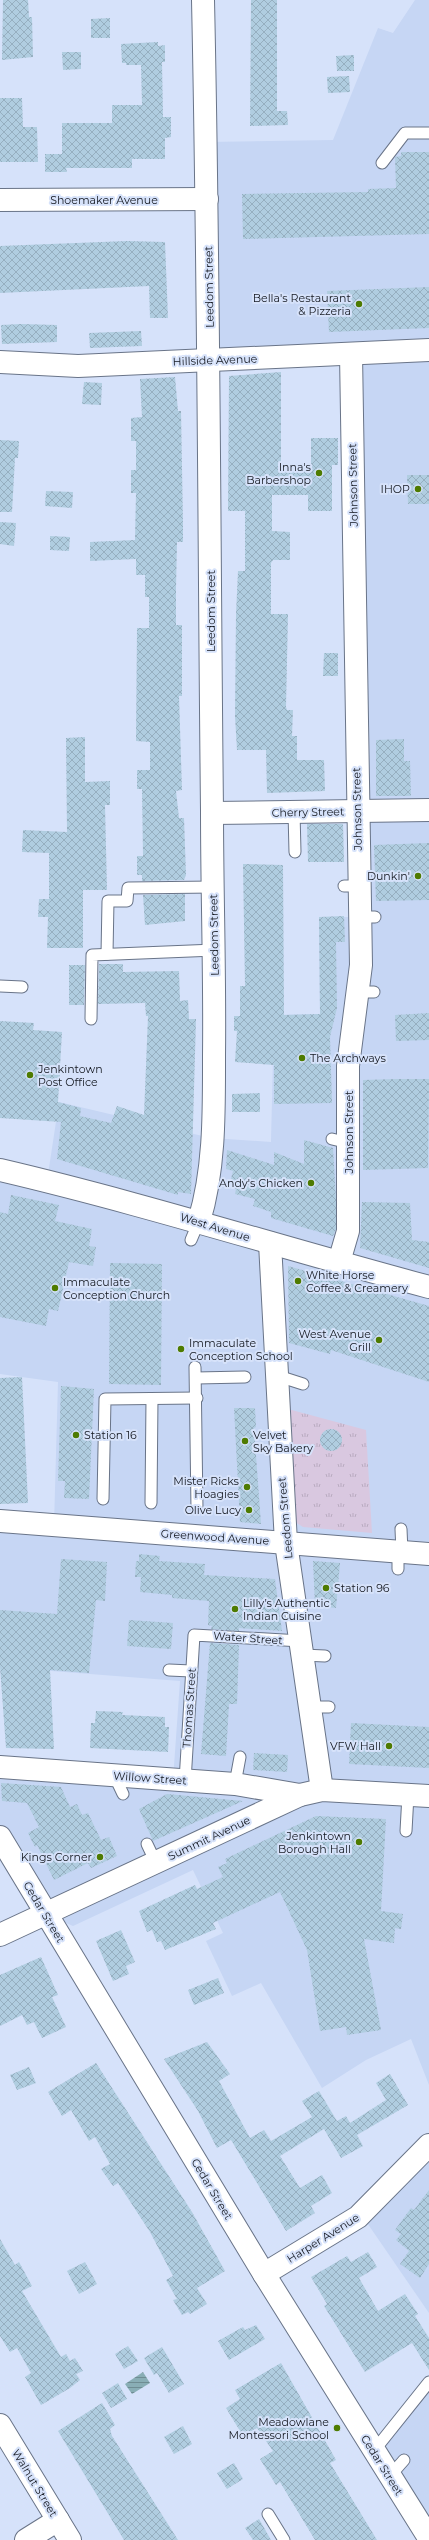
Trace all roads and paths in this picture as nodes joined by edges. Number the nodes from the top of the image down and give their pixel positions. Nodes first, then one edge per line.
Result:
1 (203, 0) edge
2 (429, 133) edge
3 (382, 163) dead end
4 (0, 200) edge
5 (207, 200) junction
6 (429, 350) edge
7 (351, 354) junction
8 (210, 360) junction
9 (0, 362) edge
10 (429, 810) edge
11 (357, 811) junction
12 (294, 812) junction
13 (212, 813) junction
14 (295, 852) dead end
15 (214, 887) junction
16 (215, 950) junction
17 (107, 954) junction
18 (0, 986) edge
19 (22, 987) dead end
20 (91, 1019) dead end
21 (0, 1170) edge
22 (195, 1230) junction
23 (270, 1243) junction
24 (340, 1262) junction
25 (429, 1287) edge
26 (195, 1366) dead end
27 (275, 1375) junction
28 (245, 1377) dead end
29 (196, 1378) junction
30 (303, 1384) dead end
31 (196, 1398) junction
32 (152, 1399) junction
33 (103, 1499) dead end
34 (151, 1503) dead end
35 (197, 1509) dead end
36 (0, 1521) edge
37 (401, 1528) dead end
38 (286, 1543) junction
39 (429, 1554) edge
40 (399, 1557) junction
41 (194, 1635) joint
42 (302, 1648) junction
43 (325, 1656) dead end
44 (169, 1670) dead end
45 (192, 1671) junction
46 (240, 1757) dead end
47 (0, 1767) edge
48 (185, 1780) junction
49 (235, 1784) junction
50 (322, 1790) junction
51 (300, 1795) junction
52 (419, 1796) edge
53 (406, 1831) dead end
54 (0, 1837) edge
55 (45, 1914) junction
56 (0, 1935) edge
57 (429, 2145) edge
58 (264, 2274) junction
59 (429, 2382) edge
60 (0, 2425) edge
61 (373, 2452) junction
62 (404, 2460) dead end
63 (389, 2477) junction
64 (268, 2514) dead end
65 (58, 2520) junction
66 (429, 2538) edge
67 (26, 2540) edge
68 (70, 2540) edge
69 (284, 2540) edge

1 - 5 street, Leedom Street
2 - 3 lane
4 - 5 street, Shoemaker Avenue
5 - 8 street, Leedom Street
6 - 7 street, Hillside Avenue
7 - 8 street, Hillside Avenue
7 - 11 street, Johnson Street
8 - 9 street, Hillside Avenue
8 - 13 street, Leedom Street
10 - 11 street, Cherry Street
11 - 12 street, Cherry Street
11 - 24 street, Johnson Street
12 - 13 street, Cherry Street
12 - 14 lane
13 - 15 street, Leedom Street
15 - 16 street, Leedom Street
15 - 17 lane
16 - 17 lane
16 - 22 street, Leedom Street
17 - 20 lane
18 - 19 lane
21 - 22 street, West Avenue
22 - 23 street, West Avenue
23 - 24 street, West Avenue
23 - 27 street, Leedom Street
24 - 25 street, West Avenue
26 - 29 lane
27 - 30 lane
27 - 38 street, Leedom Street
28 - 29 lane
29 - 31 lane
31 - 32 lane
31 - 35 lane
32 - 33 lane
32 - 34 lane
36 - 38 street, Greenwood Avenue
37 - 40 lane
38 - 40 street, Greenwood Avenue
38 - 42 street, Leedom Street
39 - 40 street, Greenwood Avenue
41 - 42 lane, Water Street
41 - 45 lane, Thomas Street
42 - 43 lane, Water Street
42 - 50 street, Leedom Street
44 - 45 lane
45 - 48 lane, Thomas Street
46 - 49 lane
47 - 48 street, Willow Street
48 - 49 street, Willow Street
49 - 51 street, Willow Street
50 - 51 street, Summit Avenue
50 - 52 street, Summit Avenue
51 - 55 street, Summit Avenue
52 - 53 lane
54 - 55 street, Cedar Street
55 - 56 street, Summit Avenue
55 - 58 street, Cedar Street
57 - 58 street, Harper Avenue
58 - 61 street, Cedar Street
59 - 61 lane
60 - 65 street, Walnut Street
61 - 63 street, Cedar Street
62 - 63 lane
63 - 66 street, Cedar Street
64 - 69 lane
65 - 67 street
65 - 68 street, Walnut Street

